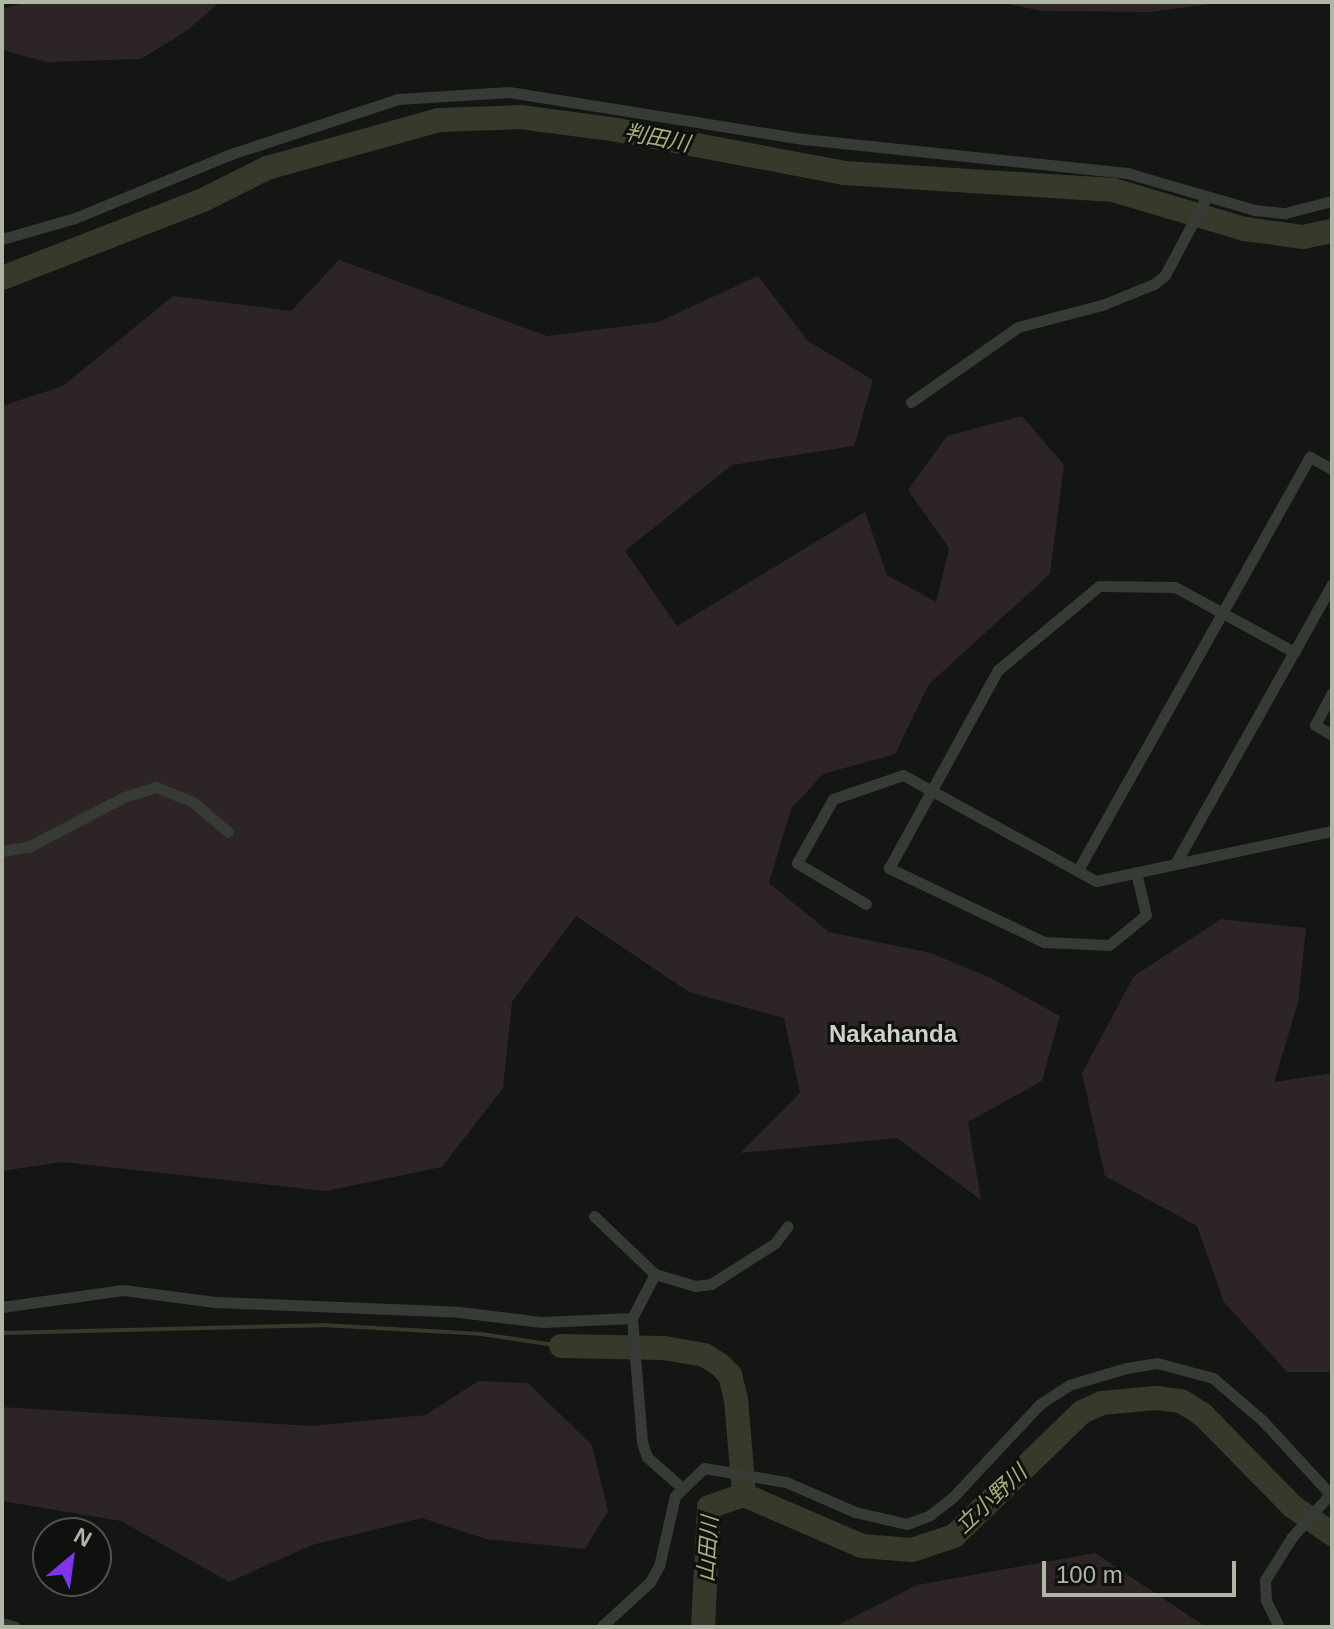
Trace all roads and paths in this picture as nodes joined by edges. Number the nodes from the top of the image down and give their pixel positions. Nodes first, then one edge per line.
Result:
1 (1332, 201) edge
2 (1204, 202) junction
3 (2, 239) edge
4 (911, 402) dead end
5 (1332, 469) edge
6 (1332, 584) edge
7 (1223, 613) junction
8 (1294, 652) junction
9 (1332, 693) edge
10 (1332, 735) edge
11 (932, 790) junction
12 (1332, 831) edge
13 (228, 832) dead end
14 (2, 851) edge
15 (1175, 864) junction
16 (1078, 870) junction
17 (1136, 872) junction
18 (866, 904) dead end
19 (594, 1216) dead end
20 (788, 1226) dead end
21 (655, 1274) junction
22 (2, 1307) edge
23 (632, 1318) junction
24 (680, 1486) junction
25 (1331, 1495) edge
26 (2, 1623) edge
27 (15, 1627) edge
28 (601, 1627) edge
29 (1279, 1627) edge

1 - 2 street
2 - 3 street
2 - 4 street
5 - 7 street
6 - 8 street
7 - 8 street
7 - 11 street
7 - 16 street
8 - 15 street
9 - 10 street
11 - 16 street
11 - 17 street
11 - 18 street
12 - 15 street
13 - 14 street
15 - 17 street
16 - 17 street
19 - 21 street
20 - 21 street
21 - 23 street
22 - 23 street
23 - 24 street
24 - 25 street
24 - 28 street
25 - 29 street
26 - 27 street

